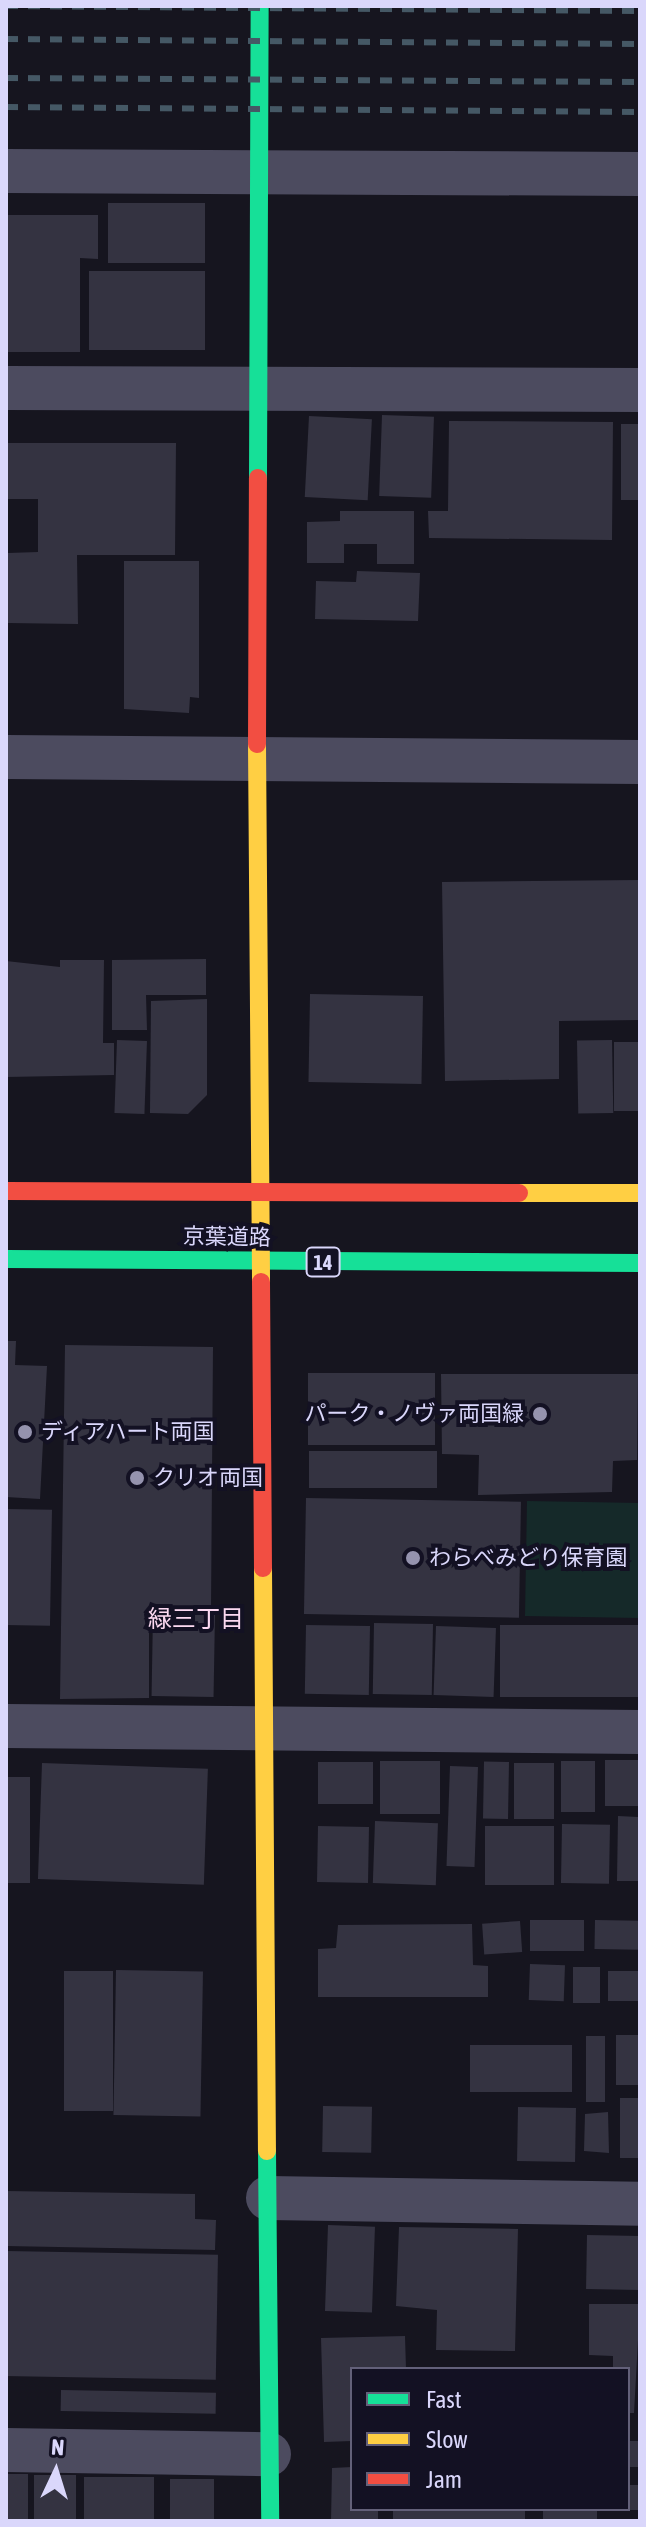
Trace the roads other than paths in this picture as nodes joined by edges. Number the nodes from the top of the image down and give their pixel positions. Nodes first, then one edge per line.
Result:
1 (260, 6) edge
2 (6, 171) edge
3 (260, 172) junction
4 (640, 174) edge
5 (6, 388) edge
6 (640, 390) edge
7 (258, 391) junction
8 (257, 755) junction
9 (6, 757) edge
10 (640, 762) edge
11 (6, 1191) edge
12 (263, 1192) junction
13 (640, 1193) edge
14 (6, 1259) edge
15 (263, 1261) junction
16 (640, 1263) edge
17 (264, 1725) junction
18 (6, 1726) edge
19 (640, 1732) edge
20 (268, 2198) junction
21 (640, 2204) edge
22 (6, 2450) edge
23 (269, 2454) junction
24 (270, 2521) edge

1 - 3 main road
2 - 3 street
3 - 4 street
3 - 7 main road
5 - 7 street
6 - 7 street
7 - 8 main road
8 - 9 street
8 - 10 street
8 - 12 main road
11 - 12 main road, 京葉道路
12 - 13 main road, 京葉道路
12 - 15 main road
14 - 15 main road, 京葉道路 / 14
15 - 16 main road, 京葉道路 / 14
15 - 17 main road
17 - 18 street
17 - 19 street
17 - 20 main road
20 - 21 street
20 - 23 main road
22 - 23 street
23 - 24 main road

